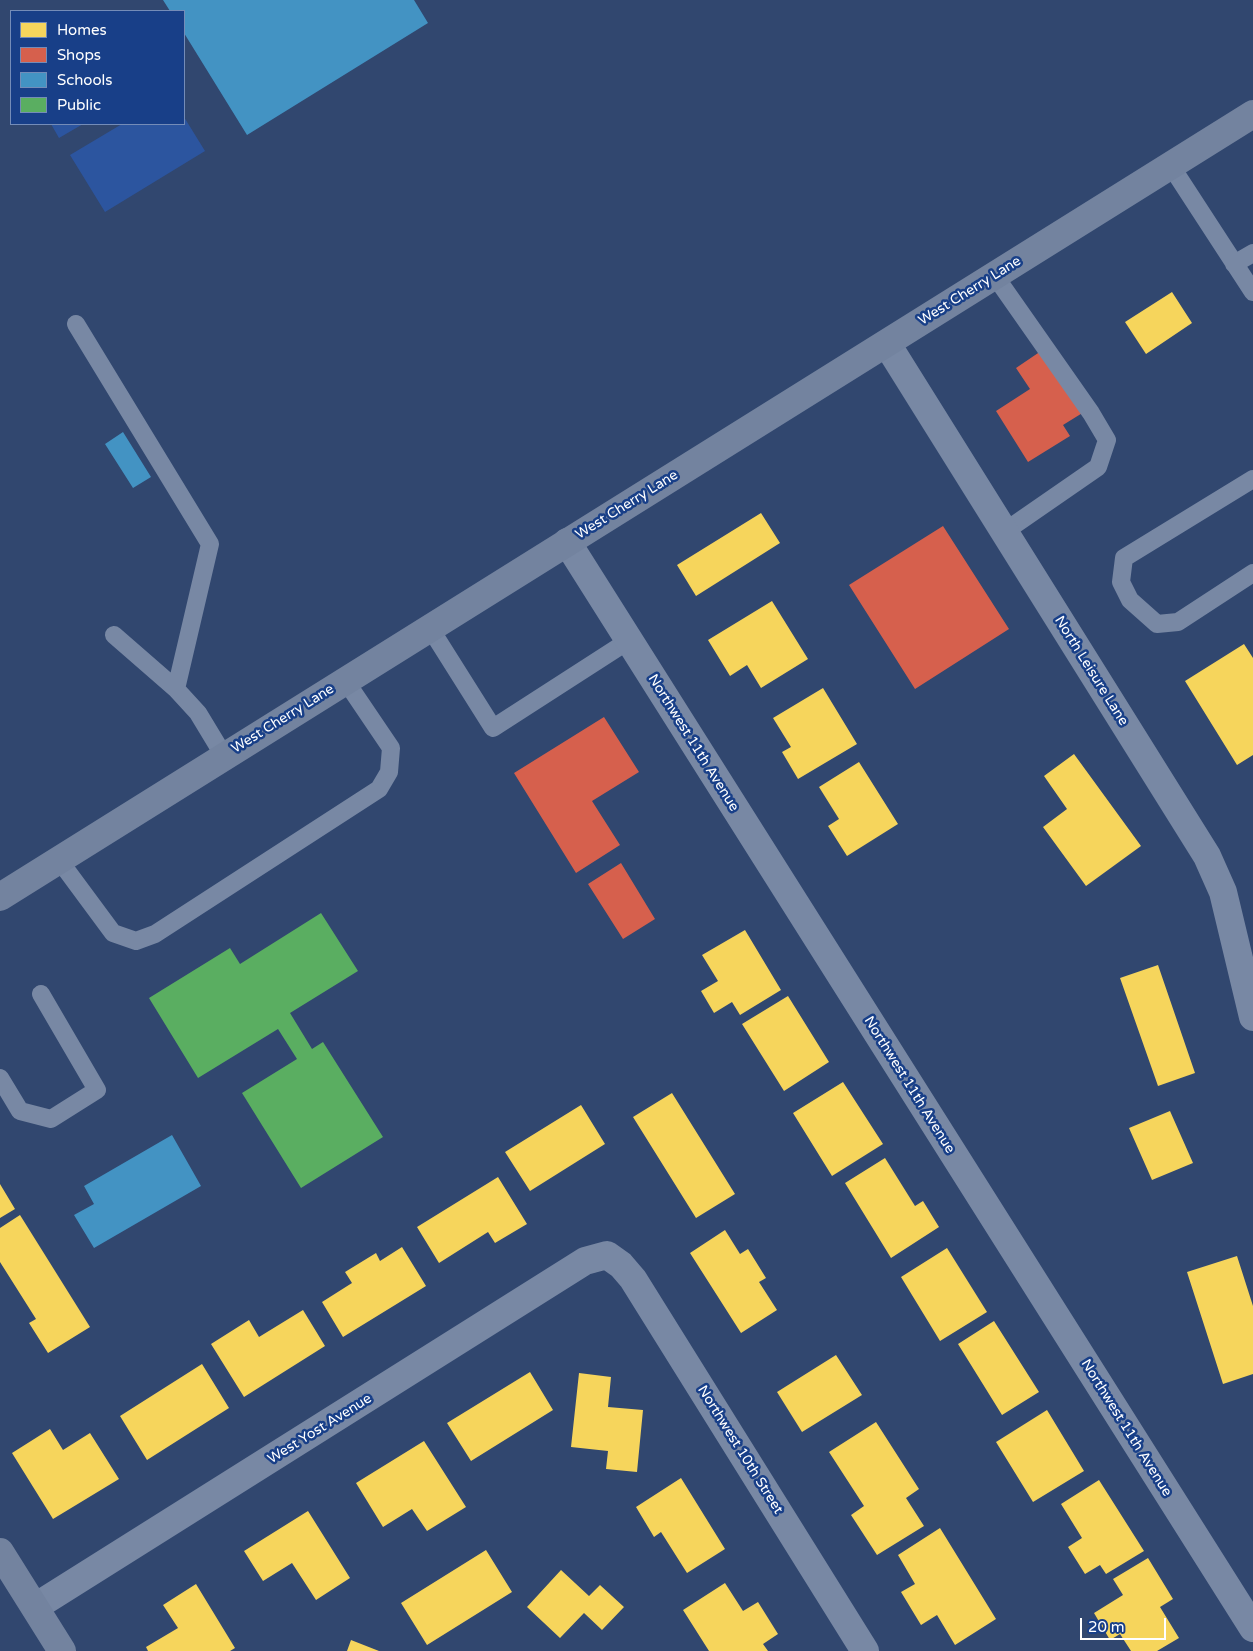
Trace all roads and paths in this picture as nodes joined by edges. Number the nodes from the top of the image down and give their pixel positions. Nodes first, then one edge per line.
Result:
1 (1253, 114) edge
2 (1171, 166) junction
3 (1253, 252) edge
4 (1234, 264) junction
5 (995, 276) junction
6 (1253, 292) edge
7 (76, 324) dead end
8 (887, 344) junction
9 (1253, 479) edge
10 (1004, 532) junction
11 (566, 542) junction
12 (1253, 573) edge
13 (430, 628) junction
14 (114, 634) dead end
15 (628, 641) junction
16 (345, 680) junction
17 (176, 689) junction
18 (224, 756) junction
19 (59, 860) junction
20 (0, 896) edge
21 (42, 994) dead end
22 (1253, 1017) edge
23 (0, 1078) edge
24 (607, 1255) joint
25 (0, 1552) edge
26 (35, 1607) junction
27 (1253, 1628) edge
28 (62, 1651) edge
29 (865, 1651) edge

1 - 2 main road, West Cherry Lane
2 - 4 lane
2 - 5 main road, West Cherry Lane
3 - 4 lane
4 - 6 lane
5 - 8 main road, West Cherry Lane
5 - 10 lane
7 - 17 lane
8 - 10 street, North Leisure Lane
8 - 11 main road, West Cherry Lane
9 - 12 lane
10 - 22 street, North Leisure Lane
11 - 13 main road, West Cherry Lane
11 - 15 street, Northwest 11th Avenue
13 - 15 lane
13 - 16 main road, West Cherry Lane
14 - 17 lane
15 - 27 street, Northwest 11th Avenue
16 - 18 main road, West Cherry Lane
16 - 19 lane
17 - 18 lane
18 - 19 main road, West Cherry Lane
19 - 20 main road, West Cherry Lane
21 - 23 lane
24 - 26 street, West Yost Avenue
24 - 29 street, Northwest 10th Street
25 - 26 main road
26 - 28 main road

